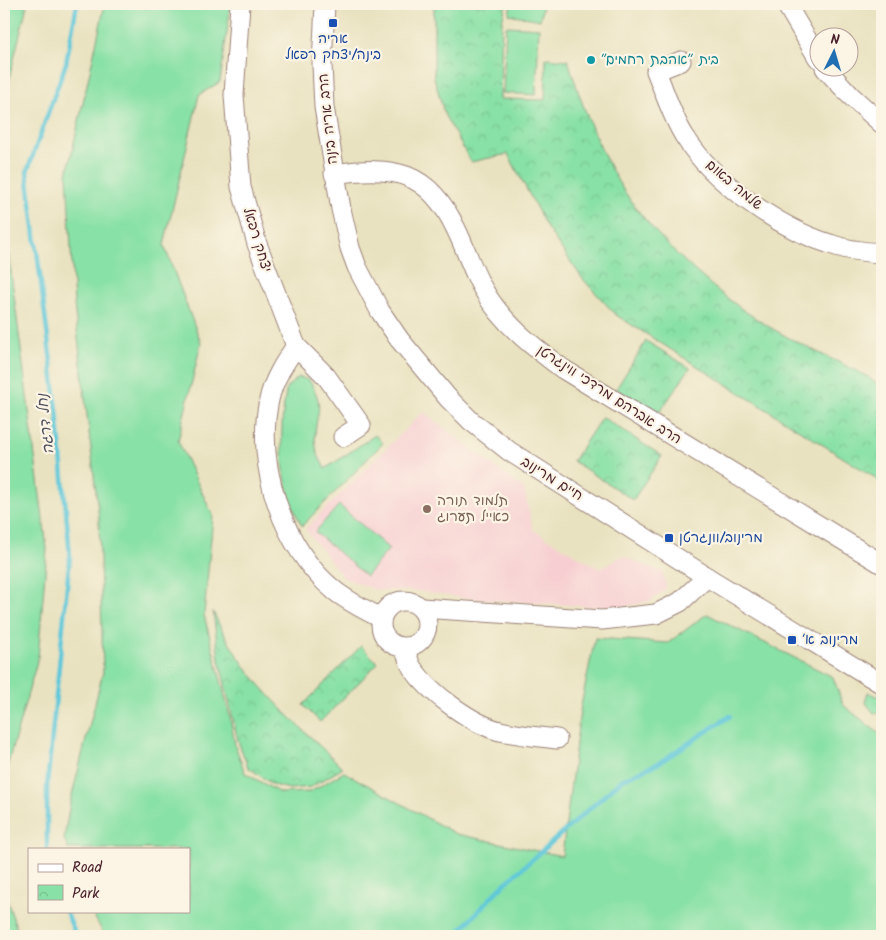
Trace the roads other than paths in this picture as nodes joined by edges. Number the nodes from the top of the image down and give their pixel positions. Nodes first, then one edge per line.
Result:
1 (240, 4) edge
2 (326, 4) edge
3 (786, 4) edge
4 (808, 41) edge
5 (681, 61) dead end
6 (834, 78) edge
7 (882, 124) edge
8 (334, 174) junction
9 (882, 254) edge
10 (296, 346) junction
11 (342, 437) dead end
12 (882, 564) edge
13 (707, 577) junction
14 (421, 608) junction
15 (381, 618) junction
16 (404, 648) junction
17 (882, 684) edge
18 (557, 739) dead end

1 - 10 street, יצחק רפאל
2 - 8 street, הרב אריה בינה
3 - 4 street
5 - 9 street, שלמה באום
6 - 7 street
8 - 12 street, הרב אברהם מרדכי ווינגרטן
8 - 13 street, חיים מרינוב
10 - 11 street, יצחק רפאל
10 - 15 street
13 - 14 street
13 - 17 street, חיים מרינוב
14 - 15 street
14 - 16 street
15 - 16 street
16 - 18 street

